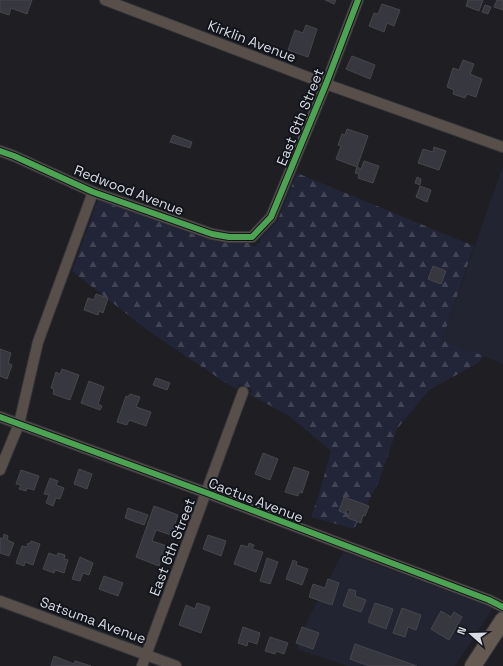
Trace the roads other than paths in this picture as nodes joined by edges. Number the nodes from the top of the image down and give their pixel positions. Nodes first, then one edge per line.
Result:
1 (105, 0) edge
2 (358, 0) edge
3 (326, 84) junction
4 (503, 147) edge
5 (0, 151) edge
6 (93, 192) junction
7 (252, 237) joint
8 (243, 392) dead end
9 (0, 418) edge
10 (19, 424) junction
11 (0, 470) edge
12 (207, 493) junction
13 (0, 600) edge
14 (503, 607) edge
15 (503, 620) edge
16 (146, 655) junction
17 (142, 666) edge
18 (176, 666) edge
19 (473, 666) edge

1 - 3 street, Kirklin Avenue
2 - 3 street, East 6th Street
3 - 4 street, Kirklin Avenue
3 - 7 street, East 6th Street
5 - 6 street, Redwood Avenue
6 - 7 street, Redwood Avenue
6 - 10 street
8 - 12 street, East 6th Street
9 - 10 street, Cactus Avenue
10 - 11 street
10 - 12 street, Cactus Avenue
12 - 14 street, Cactus Avenue
12 - 16 street, East 6th Street
13 - 16 street, Satsuma Avenue
15 - 19 main road
16 - 17 street, East 6th Street
16 - 18 street, Satsuma Avenue

